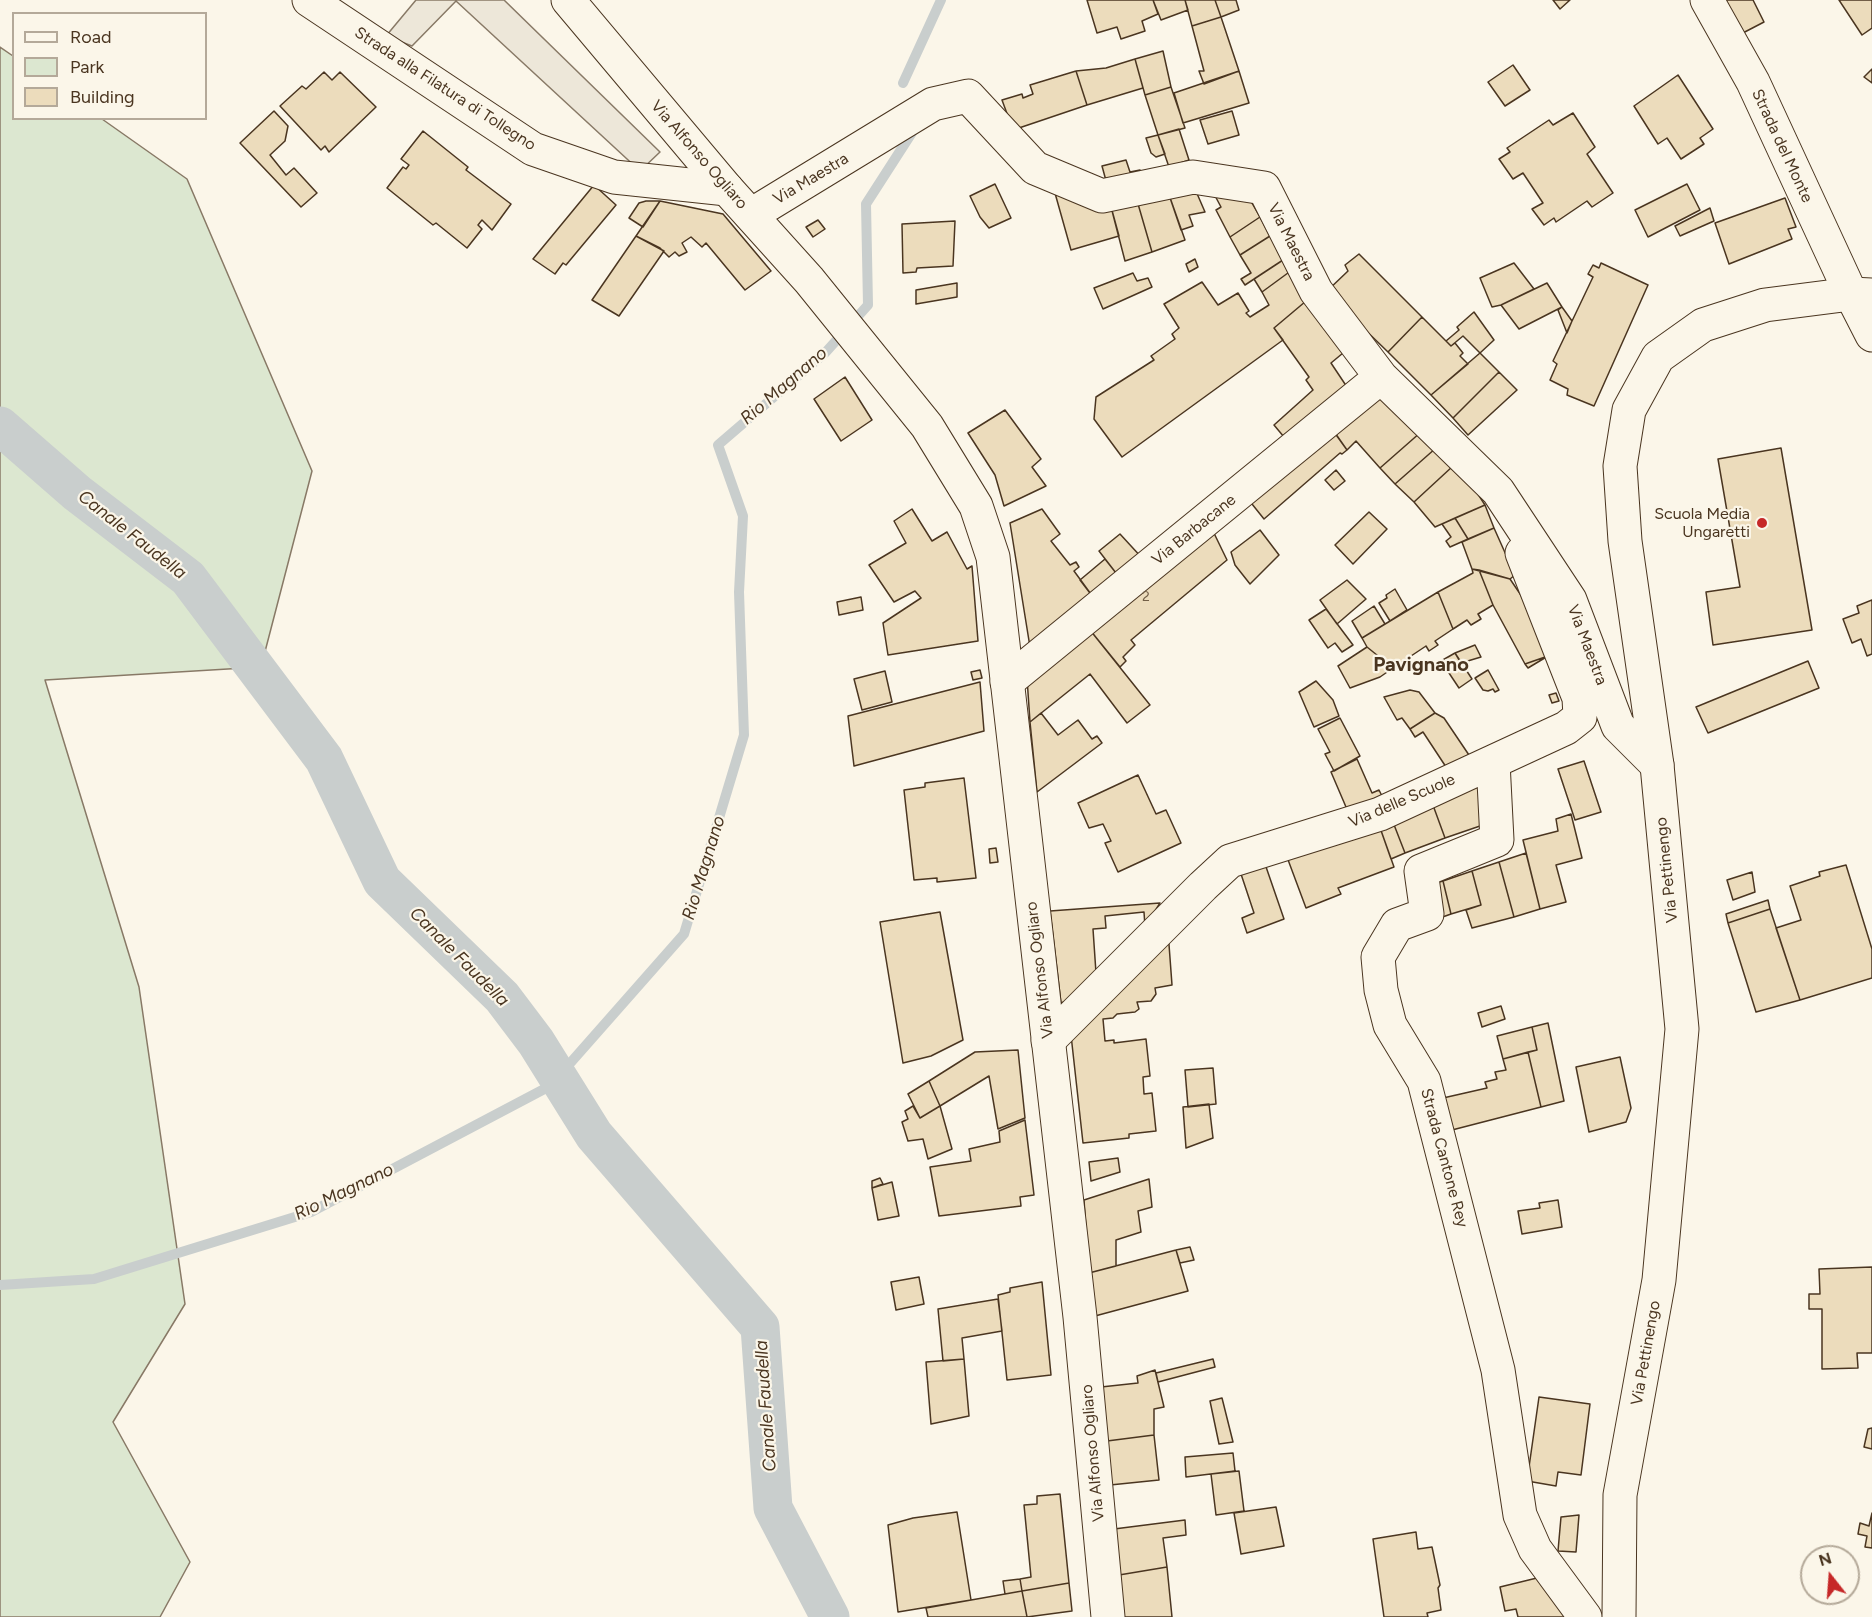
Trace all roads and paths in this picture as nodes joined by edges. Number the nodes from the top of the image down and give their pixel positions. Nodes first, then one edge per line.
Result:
1 (309, 0) edge
2 (568, 0) edge
3 (1707, 0) edge
4 (727, 189) junction
5 (751, 216) junction
6 (1861, 295) edge
7 (1872, 335) edge
8 (1381, 377) junction
9 (1498, 491) junction
10 (1006, 682) junction
11 (1493, 762) junction
12 (1657, 765) junction
13 (1048, 1041) junction
14 (1108, 1617) edge
15 (1586, 1617) edge
16 (1619, 1617) edge

1 - 4 street, Strada alla Filatura di Tollegno
2 - 4 street, Via Alfonso Ogliaro
3 - 6 street, Strada del Monte
4 - 5 street, Via Alfonso Ogliaro
5 - 8 street, Via Maestra
5 - 10 street, Via Alfonso Ogliaro
6 - 7 street, Strada del Monte
6 - 12 street, Via Pettinengo
8 - 9 street, Via Maestra
8 - 10 street, Via Barbacane
9 - 11 street, Via delle Scuole
9 - 12 street, Via Maestra
10 - 13 street, Via Alfonso Ogliaro
11 - 13 street, Via delle Scuole
11 - 15 street, Strada Cantone Rey
12 - 16 street, Via Pettinengo
13 - 14 street, Via Alfonso Ogliaro

